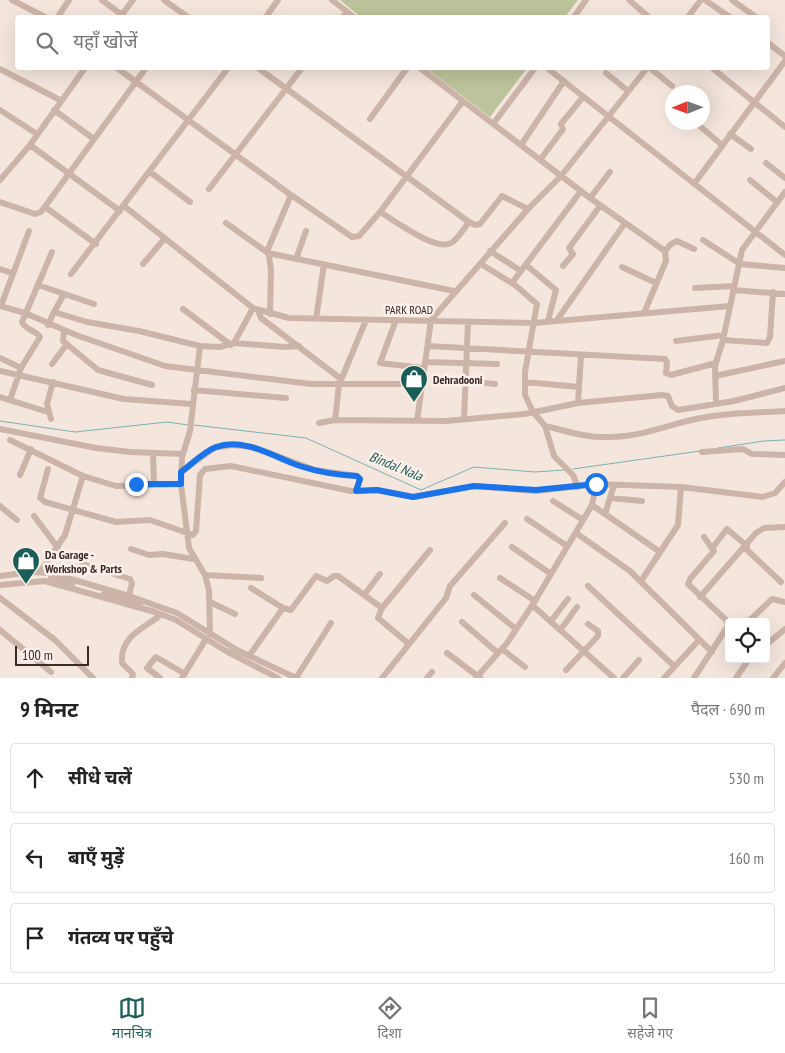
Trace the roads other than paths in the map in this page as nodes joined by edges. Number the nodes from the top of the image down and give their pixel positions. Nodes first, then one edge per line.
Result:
1 (12, 0) edge
2 (69, 0) edge
3 (102, 0) edge
4 (133, 0) edge
5 (164, 0) edge
6 (278, 0) edge
7 (332, 0) edge
8 (586, 0) edge
9 (629, 0) edge
10 (703, 0) edge
11 (732, 0) edge
12 (347, 12) junction
13 (41, 15) edge
14 (59, 15) edge
15 (121, 15) edge
16 (123, 15) edge
17 (185, 15) edge
18 (267, 15) edge
19 (344, 15) edge
20 (351, 15) edge
21 (576, 15) edge
22 (646, 15) edge
23 (690, 15) edge
24 (726, 15) edge
25 (753, 15) edge
26 (770, 45) edge
27 (785, 56) edge
28 (785, 61) edge
29 (0, 69) edge
30 (83, 70) edge
31 (120, 70) edge
32 (144, 70) edge
33 (227, 70) edge
34 (261, 70) edge
35 (300, 70) edge
36 (407, 70) edge
37 (423, 70) edge
38 (534, 70) edge
39 (550, 70) edge
40 (643, 70) edge
41 (646, 70) edge
42 (714, 70) edge
43 (606, 73) dead end
44 (136, 81) junction
45 (564, 81) junction
46 (670, 85) edge
47 (285, 87) junction
48 (628, 91) junction
49 (584, 97) junction
50 (60, 100) junction
51 (463, 101) junction
52 (754, 102) junction
53 (0, 110) edge
54 (54, 110) junction
55 (608, 117) junction
56 (370, 119) dead end
57 (190, 120) junction
58 (493, 124) junction
59 (785, 127) edge
60 (704, 130) edge
61 (37, 134) junction
62 (730, 134) junction
63 (94, 139) junction
64 (30, 145) junction
65 (521, 145) junction
66 (722, 145) junction
67 (750, 149) dead end
68 (235, 154) junction
69 (540, 160) junction
70 (766, 163) dead end
71 (150, 172) junction
72 (610, 172) dead end
73 (69, 174) junction
74 (407, 176) junction
75 (561, 176) junction
76 (785, 178) edge
77 (0, 180) edge
78 (750, 180) dead end
79 (694, 184) junction
80 (209, 189) dead end
81 (581, 190) junction
82 (785, 192) edge
83 (290, 195) junction
84 (590, 198) junction
85 (0, 202) edge
86 (190, 202) dead end
87 (777, 202) junction
88 (45, 206) junction
89 (600, 206) junction
90 (122, 209) junction
91 (528, 209) junction
92 (380, 212) junction
93 (469, 222) junction
94 (625, 223) junction
95 (226, 224) dead end
96 (29, 231) dead end
97 (306, 231) dead end
98 (755, 231) junction
99 (165, 238) junction
100 (703, 240) dead end
101 (96, 244) junction
102 (694, 249) dead end
103 (665, 251) junction
104 (52, 252) dead end
105 (490, 252) junction
106 (268, 253) junction
107 (785, 255) edge
108 (296, 259) junction
109 (143, 264) dead end
110 (324, 264) junction
111 (481, 264) junction
112 (740, 264) junction
113 (526, 265) junction
114 (563, 266) dead end
115 (622, 267) dead end
116 (785, 268) edge
117 (0, 269) edge
118 (521, 271) junction
119 (12, 273) junction
120 (71, 274) dead end
121 (512, 283) junction
122 (656, 283) junction
123 (38, 285) junction
124 (695, 288) dead end
125 (733, 288) junction
126 (454, 291) junction
127 (773, 292) junction
128 (64, 294) junction
129 (785, 294) edge
130 (94, 304) dead end
131 (0, 306) edge
132 (730, 306) junction
133 (256, 309) junction
134 (184, 310) dead end
135 (54, 312) junction
136 (25, 313) junction
137 (644, 313) junction
138 (270, 314) junction
139 (316, 319) junction
140 (366, 320) junction
141 (396, 320) junction
142 (431, 320) junction
143 (557, 320) junction
144 (548, 321) junction
145 (468, 322) junction
146 (534, 323) junction
147 (48, 324) junction
148 (64, 331) junction
149 (724, 337) junction
150 (676, 341) dead end
151 (67, 344) junction
152 (232, 344) junction
153 (200, 346) junction
154 (299, 346) junction
155 (428, 346) junction
156 (467, 348) junction
157 (529, 352) junction
158 (581, 355) junction
159 (0, 358) edge
160 (785, 361) edge
161 (466, 363) junction
162 (52, 364) dead end
163 (497, 364) dead end
164 (716, 364) junction
165 (424, 365) junction
166 (22, 368) junction
167 (0, 371) edge
168 (196, 371) junction
169 (18, 375) junction
170 (715, 376) junction
171 (466, 381) junction
172 (53, 382) junction
173 (340, 382) junction
174 (525, 382) junction
175 (421, 384) junction
176 (495, 384) dead end
177 (152, 385) dead end
178 (579, 387) junction
179 (785, 388) edge
180 (194, 390) junction
181 (0, 397) edge
182 (286, 398) dead end
183 (10, 400) junction
184 (578, 403) junction
185 (716, 403) junction
186 (192, 404) junction
187 (785, 411) edge
188 (48, 412) junction
189 (533, 412) junction
190 (52, 419) dead end
191 (464, 419) junction
192 (335, 420) junction
193 (417, 421) junction
194 (319, 423) dead end
195 (545, 426) junction
196 (0, 429) edge
197 (10, 440) dead end
198 (31, 449) junction
199 (702, 452) dead end
200 (153, 453) junction
201 (183, 454) junction
202 (785, 455) edge
203 (48, 469) dead end
204 (181, 472) junction
205 (20, 475) dead end
206 (83, 476) junction
207 (785, 482) edge
208 (154, 484) junction
209 (181, 484) junction
210 (596, 484) junction
211 (614, 485) junction
212 (578, 487) junction
213 (681, 487) junction
214 (356, 491) junction
215 (610, 498) junction
216 (553, 501) dead end
217 (642, 501) dead end
218 (592, 505) junction
219 (0, 506) edge
220 (74, 510) junction
221 (605, 514) junction
222 (34, 516) dead end
223 (527, 519) dead end
224 (17, 520) dead end
225 (583, 520) junction
226 (505, 523) dead end
227 (785, 527) edge
228 (576, 533) junction
229 (188, 534) junction
230 (704, 536) dead end
231 (568, 546) junction
232 (512, 547) dead end
233 (712, 547) junction
234 (746, 547) junction
235 (58, 548) junction
236 (131, 549) dead end
237 (430, 550) dead end
238 (660, 552) junction
239 (193, 559) junction
240 (82, 564) dead end
241 (40, 572) junction
242 (380, 574) dead end
243 (552, 574) junction
244 (205, 575) junction
245 (1, 578) edge
246 (261, 578) dead end
247 (500, 578) dead end
248 (641, 581) junction
249 (781, 582) dead end
250 (588, 586) dead end
251 (250, 588) dead end
252 (0, 589) edge
253 (364, 595) junction
254 (474, 595) dead end
255 (128, 596) junction
256 (700, 597) junction
257 (0, 598) edge
258 (568, 599) dead end
259 (210, 602) junction
260 (785, 602) edge
261 (533, 603) junction
262 (577, 607) dead end
263 (283, 608) junction
264 (382, 608) junction
265 (235, 614) dead end
266 (158, 617) junction
267 (752, 618) edge
268 (179, 619) junction
269 (551, 621) junction
270 (332, 622) dead end
271 (462, 622) dead end
272 (588, 624) dead end
273 (516, 629) junction
274 (561, 629) junction
275 (785, 629) edge
276 (0, 630) edge
277 (208, 637) junction
278 (699, 640) junction
279 (770, 642) edge
280 (409, 644) junction
281 (500, 651) junction
282 (585, 651) junction
283 (712, 652) junction
284 (447, 653) dead end
285 (249, 656) junction
286 (638, 660) dead end
287 (746, 663) edge
288 (785, 663) edge
289 (674, 666) junction
290 (525, 667) dead end
291 (566, 670) dead end
292 (51, 672) dead end
293 (432, 672) dead end
294 (183, 676) edge
295 (478, 677) edge
296 (612, 677) edge
297 (93, 678) edge
298 (132, 678) edge
299 (160, 678) edge
300 (278, 678) edge
301 (296, 678) edge
302 (382, 678) edge
303 (427, 678) edge
304 (623, 678) edge
305 (664, 678) edge
306 (694, 678) edge
307 (736, 678) edge
308 (773, 678) edge

1 - 13 street
2 - 14 street
3 - 15 street
4 - 16 street
5 - 17 street
6 - 18 street
7 - 12 street
8 - 21 street
9 - 22 street
10 - 23 street
10 - 24 street
11 - 25 street
12 - 19 street
12 - 20 street
26 - 27 street
28 - 52 street
29 - 50 street
30 - 50 street
31 - 44 street
32 - 44 street
33 - 57 street
34 - 47 street
35 - 47 street
36 - 56 street
37 - 51 street
38 - 58 street
39 - 45 street
40 - 48 street
41 - 46 street
42 - 52 street
43 - 48 street
44 - 57 street
44 - 63 street
45 - 49 street
45 - 65 street
47 - 68 street
47 - 74 street
48 - 55 street
49 - 55 street
49 - 69 street
50 - 54 street
51 - 58 street
51 - 74 street
52 - 59 street
52 - 62 street
53 - 61 street
54 - 61 street
54 - 63 street
55 - 75 street
55 - 79 street
57 - 68 street
57 - 71 street
58 - 65 street
60 - 66 street
61 - 64 street
62 - 66 street
62 - 67 street
63 - 73 street
64 - 73 street, PARK ROAD
64 - 77 street
65 - 69 street
66 - 79 street
68 - 80 street
68 - 83 street
69 - 75 street
70 - 76 street
71 - 86 street
71 - 90 street
72 - 84 street
73 - 88 street
73 - 90 street, PARK ROAD
74 - 92 street
74 - 93 street
75 - 81 street
75 - 91 street
78 - 87 street
79 - 98 street
81 - 84 street
81 - 113 street
82 - 87 street
83 - 92 street
83 - 106 street
84 - 89 street
85 - 88 street
87 - 98 street
88 - 101 street
89 - 94 street
89 - 114 street
90 - 99 street, PARK ROAD
90 - 101 street
91 - 93 street
91 - 105 street
92 - 93 street
94 - 103 street
94 - 143 street
95 - 106 street
96 - 119 street
97 - 108 street
98 - 107 street
98 - 112 street
99 - 109 street
99 - 133 street, PARK ROAD
100 - 112 street
101 - 120 street
102 - 103 street
103 - 122 street
104 - 123 street
105 - 111 street
105 - 118 street
106 - 108 street
106 - 138 street
108 - 110 street
110 - 126 street
110 - 139 street
111 - 121 street
111 - 126 street
112 - 116 street
112 - 125 street
113 - 118 street
113 - 144 street
115 - 122 street
117 - 119 street
118 - 121 street
119 - 131 street
121 - 146 street
122 - 137 street
123 - 128 street
123 - 136 street
124 - 125 street
125 - 127 street
125 - 132 street
126 - 142 street
127 - 129 street
127 - 149 street
128 - 130 street
128 - 135 street
131 - 136 street
132 - 137 street, PARK ROAD
132 - 149 street
133 - 138 street, PARK ROAD
133 - 152 street
133 - 154 street
134 - 152 street
135 - 147 street
135 - 153 street
136 - 147 street
136 - 166 street
137 - 143 street, PARK ROAD
138 - 139 street, PARK ROAD
139 - 140 street, PARK ROAD
140 - 141 street, PARK ROAD
140 - 173 street
141 - 142 street, PARK ROAD
141 - 165 street
142 - 145 street, PARK ROAD
142 - 155 street
143 - 144 street, PARK ROAD
144 - 146 street, PARK ROAD
145 - 146 street, PARK ROAD
145 - 156 street
146 - 157 street
147 - 148 street
148 - 151 street
148 - 168 street
149 - 150 street
149 - 164 street
151 - 162 street
151 - 177 street
152 - 153 street
152 - 154 street
153 - 168 street
154 - 173 street
155 - 156 street
155 - 165 street
156 - 157 street
156 - 161 street
157 - 158 street
157 - 174 street
158 - 164 street
158 - 178 street
159 - 166 street
160 - 170 street
161 - 163 street
161 - 165 street
161 - 171 street
164 - 170 street
165 - 175 street
166 - 169 street
167 - 169 street
168 - 173 street
168 - 180 street
169 - 172 street
169 - 183 street
170 - 185 street
171 - 176 street
171 - 191 street
172 - 186 street
172 - 188 street
173 - 175 street
173 - 192 street
174 - 178 street
174 - 189 street
175 - 193 street
178 - 184 street
179 - 185 street
180 - 182 street
180 - 186 street
181 - 183 street
183 - 188 street
184 - 185 street
184 - 189 street
186 - 201 street
187 - 195 street
188 - 190 street
189 - 191 street
189 - 195 street
191 - 193 street
192 - 193 street
192 - 194 street
195 - 212 street
196 - 200 street
197 - 198 street
198 - 205 street
198 - 206 street
199 - 202 street
200 - 201 street
200 - 208 street
201 - 204 street
203 - 220 street
204 - 209 street
204 - 214 street
206 - 208 street
206 - 220 street
207 - 213 street
208 - 209 street
209 - 229 street
210 - 211 street
210 - 212 street
210 - 218 street
211 - 213 street
211 - 215 street
212 - 214 street
213 - 238 street
214 - 229 street
215 - 217 street
215 - 221 street
216 - 225 street
218 - 221 street
218 - 225 street
219 - 224 street
220 - 229 street
220 - 235 street
221 - 238 street
222 - 235 street
223 - 231 street
225 - 228 street
226 - 280 street
227 - 234 street
228 - 231 street
228 - 248 street
229 - 239 street
230 - 233 street
231 - 243 street
232 - 243 street
233 - 234 street
233 - 256 street
234 - 249 street
234 - 256 street
235 - 241 street
236 - 239 street
237 - 264 street
238 - 248 street
239 - 244 street
240 - 255 street
241 - 245 street
241 - 255 street
242 - 253 street
243 - 261 street
244 - 246 street
244 - 259 street
245 - 268 street
247 - 261 street
248 - 278 street
250 - 289 street
251 - 263 street
252 - 266 street
253 - 263 street
253 - 264 street
254 - 273 street
255 - 268 street
256 - 283 street
257 - 297 street
258 - 269 street
259 - 265 street
259 - 277 street
260 - 267 street
261 - 269 street
261 - 273 street
262 - 274 street
263 - 285 street
264 - 280 street
266 - 268 street
266 - 298 street
268 - 277 street
269 - 274 street
270 - 301 street
271 - 281 street
272 - 282 street
273 - 281 street
274 - 282 street
275 - 279 street
276 - 292 street
277 - 285 street
277 - 294 street
277 - 300 street
278 - 283 street
278 - 289 street
280 - 302 street
281 - 290 street
281 - 295 street
282 - 291 street
282 - 296 street
283 - 306 street
284 - 295 street
285 - 301 street
286 - 304 street
287 - 307 street
288 - 308 street
289 - 305 street
293 - 303 street
294 - 299 street

